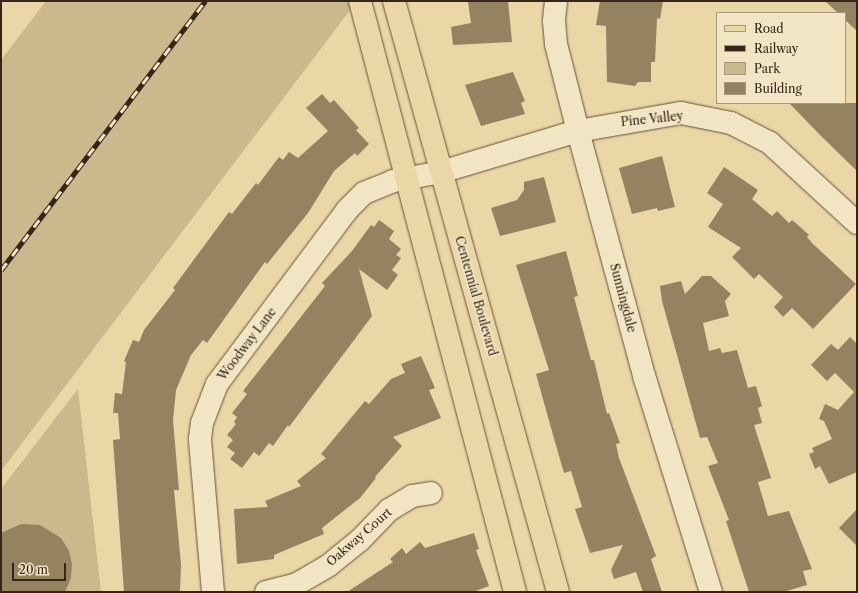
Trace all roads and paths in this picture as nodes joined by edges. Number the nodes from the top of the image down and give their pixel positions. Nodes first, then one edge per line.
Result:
1 (360, 1) edge
2 (394, 1) edge
3 (556, 1) edge
4 (578, 131) junction
5 (442, 172) junction
6 (408, 178) junction
7 (857, 223) edge
8 (431, 493) dead end
9 (213, 592) edge
10 (266, 592) edge
11 (514, 592) edge
12 (558, 592) edge
13 (711, 592) edge

1 - 6 main road
2 - 5 main road, Centennial Boulevard
3 - 4 street, Sunningdale
4 - 5 street, Pine Valley
4 - 7 street, Pine Valley
4 - 13 street, Sunningdale
5 - 6 street, Woodway Lane
5 - 12 main road, Centennial Boulevard
6 - 9 street, Woodway Lane
6 - 11 main road
8 - 10 street, Oakway Court

